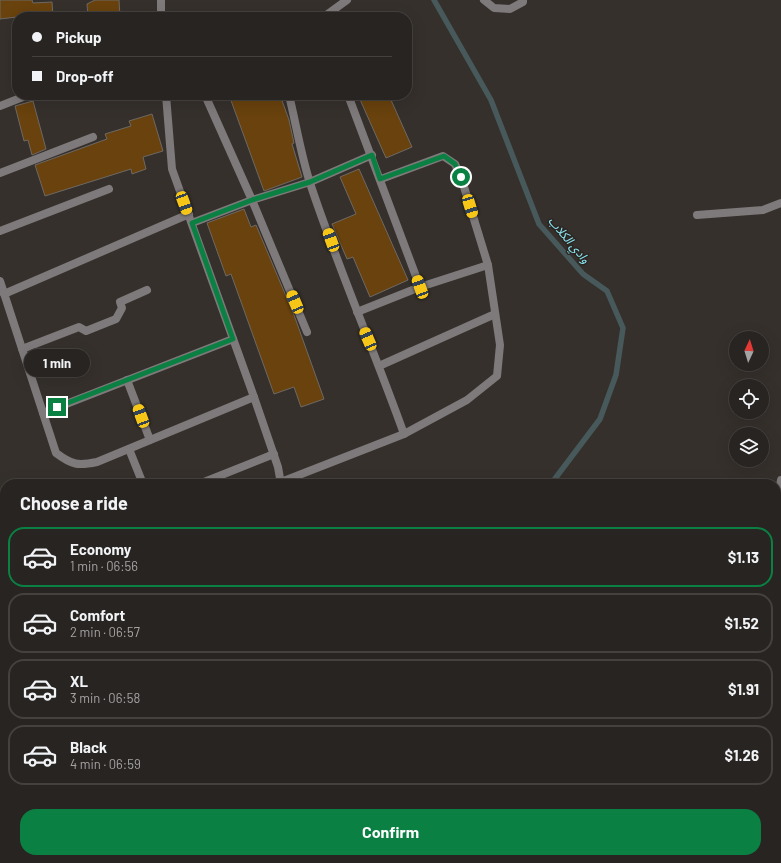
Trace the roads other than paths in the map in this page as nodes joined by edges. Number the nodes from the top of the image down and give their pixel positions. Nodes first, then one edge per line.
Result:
1 (161, 0) edge
2 (347, 0) edge
3 (484, 0) edge
4 (523, 0) edge
5 (162, 12) edge
6 (330, 12) edge
7 (15, 100) edge
8 (166, 100) edge
9 (207, 100) edge
10 (290, 100) edge
11 (350, 100) edge
12 (0, 106) edge
13 (93, 137) dead end
14 (372, 155) junction
15 (0, 173) edge
16 (380, 179) junction
17 (310, 182) junction
18 (109, 189) dead end
19 (252, 200) junction
20 (781, 203) edge
21 (189, 214) junction
22 (697, 215) dead end
23 (192, 223) junction
24 (0, 231) edge
25 (488, 265) junction
26 (0, 281) edge
27 (420, 287) junction
28 (147, 290) dead end
29 (4, 294) junction
30 (357, 312) junction
31 (495, 314) junction
32 (307, 332) dead end
33 (233, 339) junction
34 (22, 349) junction
35 (379, 366) junction
36 (127, 380) junction
37 (254, 397) junction
38 (43, 413) junction
39 (404, 434) junction
40 (150, 440) junction
41 (129, 449) junction
42 (274, 454) junction
43 (141, 479) edge
44 (212, 479) edge
45 (280, 479) edge
46 (291, 479) edge

1 - 5 street
2 - 6 street
3 - 4 street
7 - 12 street
8 - 21 street
9 - 19 street
10 - 17 street
11 - 14 street
13 - 15 street
14 - 16 street
14 - 17 street
16 - 25 street
16 - 27 street
17 - 19 street
17 - 30 street
18 - 24 street
19 - 23 street
19 - 32 street
20 - 22 street
21 - 23 street
21 - 29 street
23 - 33 street
25 - 27 street
25 - 31 street
26 - 29 street
27 - 30 street
28 - 34 street
29 - 34 street
30 - 35 street
31 - 35 street
31 - 39 street
33 - 36 street
33 - 37 street
34 - 38 street
35 - 39 street
36 - 38 street
36 - 40 street
37 - 40 street
37 - 42 street
38 - 41 street
39 - 46 street
40 - 41 street
41 - 43 street
42 - 44 street
42 - 45 street

